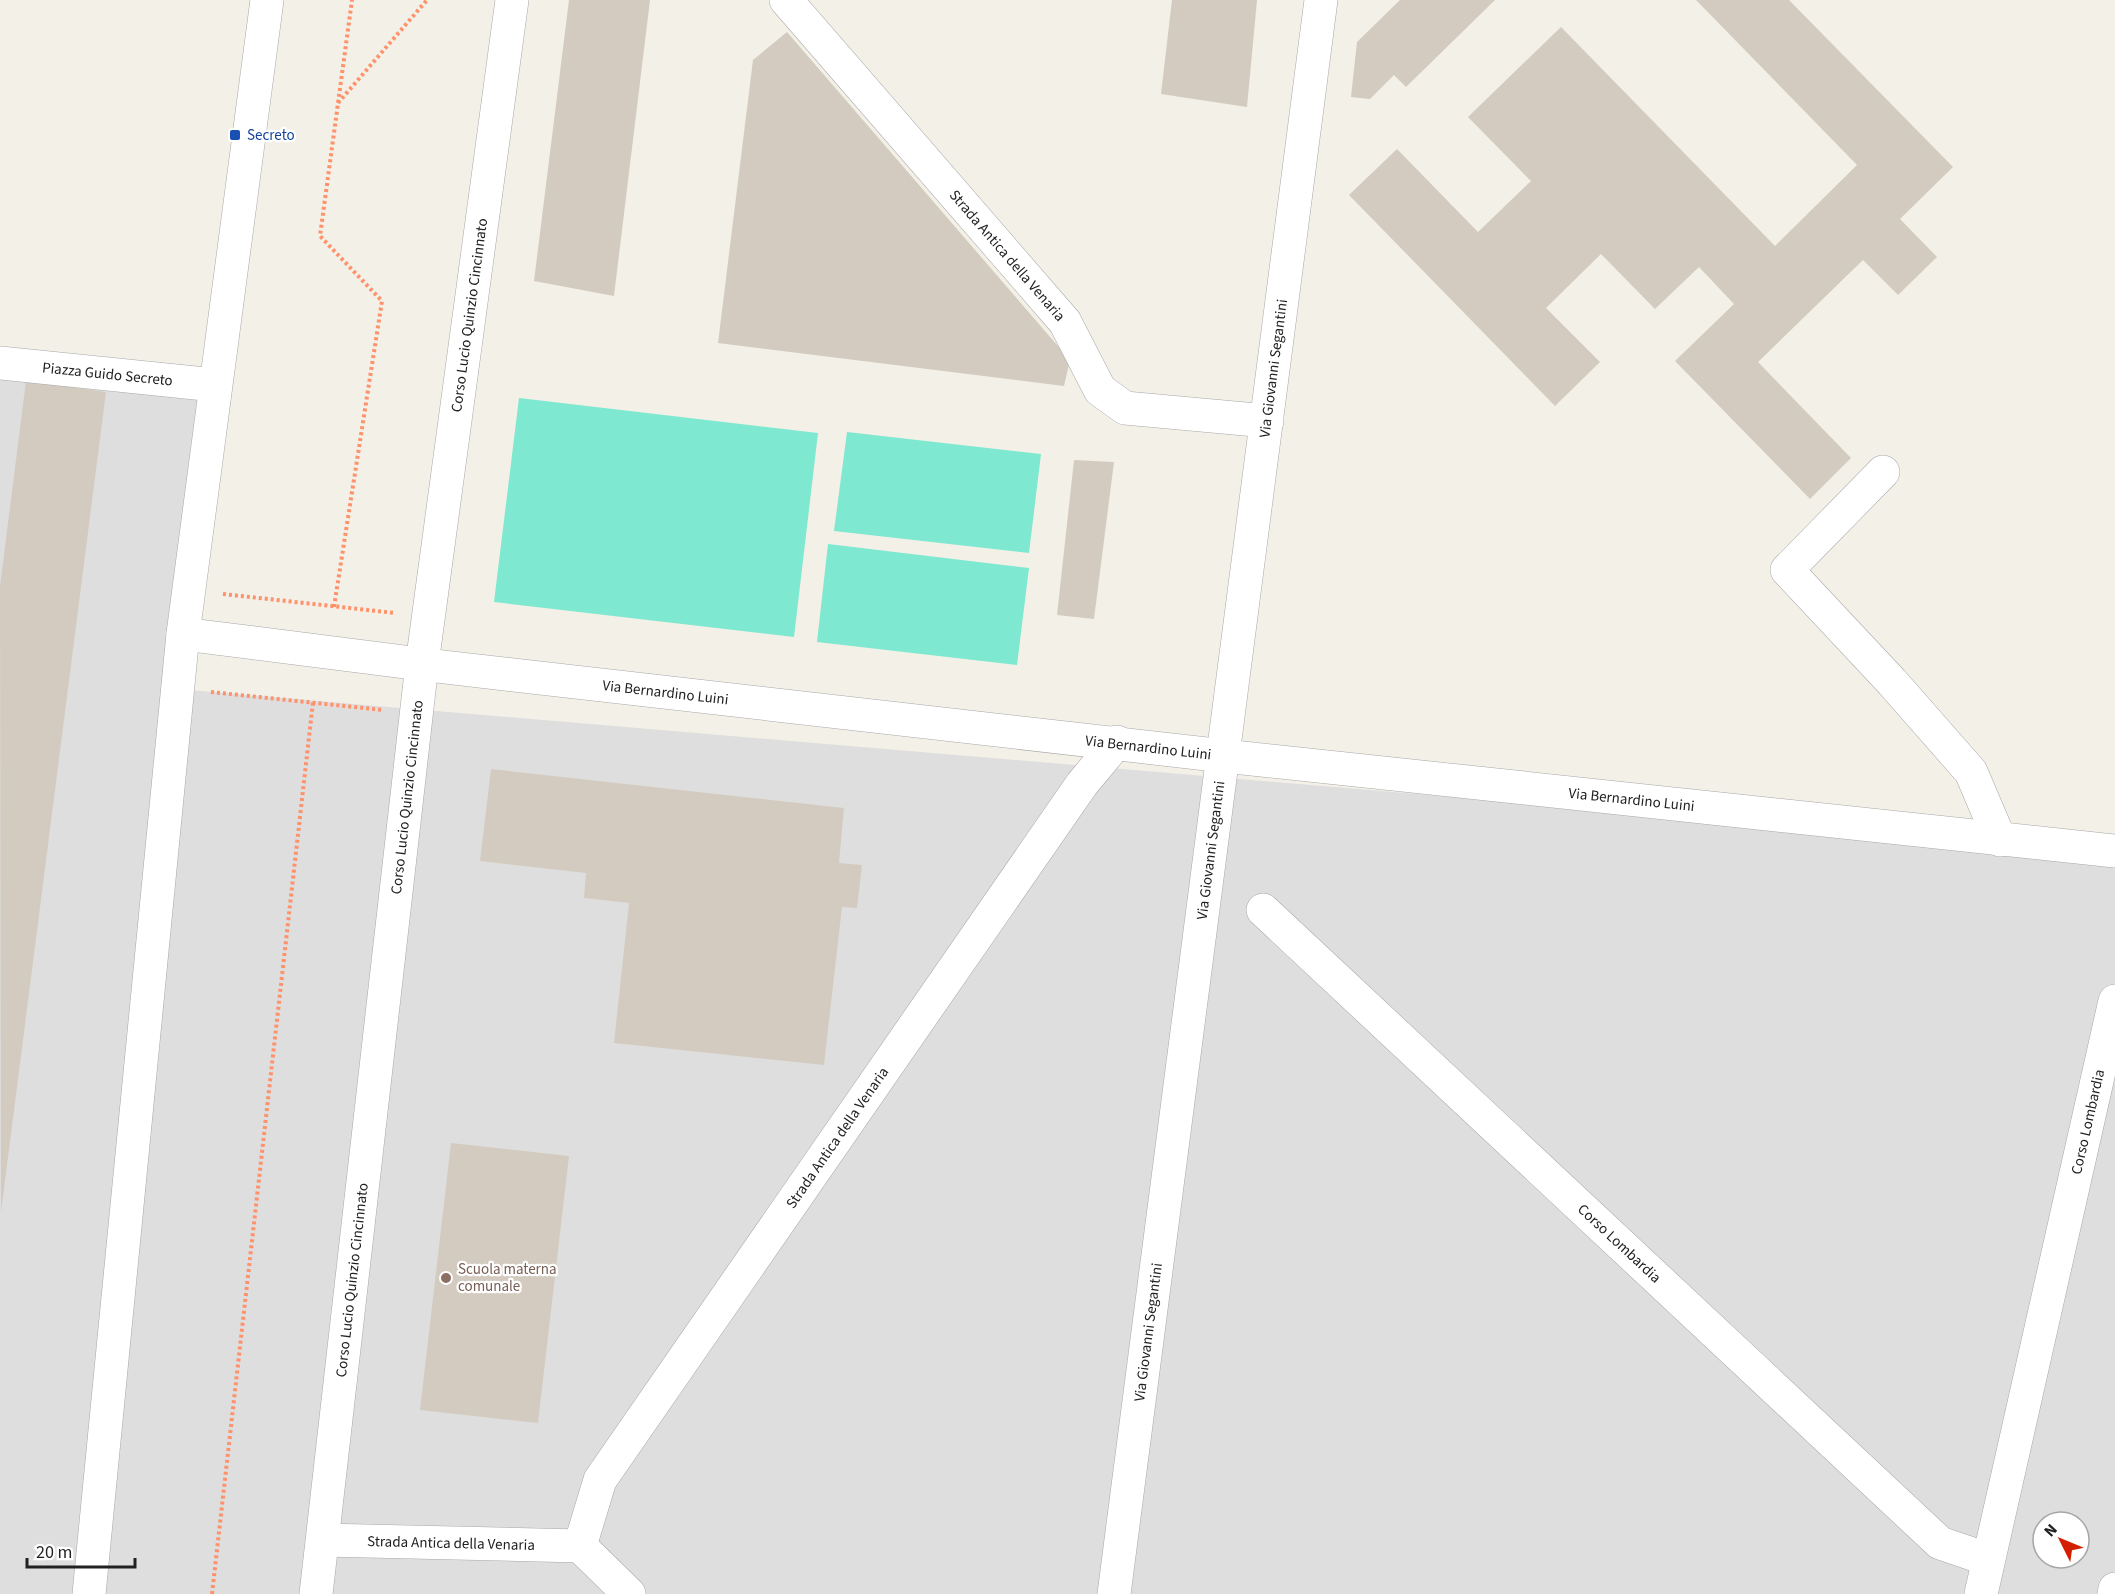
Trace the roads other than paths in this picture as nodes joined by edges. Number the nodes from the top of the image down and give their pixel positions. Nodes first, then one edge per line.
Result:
1 (267, 0) edge
2 (512, 0) edge
3 (786, 0) edge
4 (1322, 0) edge
5 (0, 363) edge
6 (215, 385) junction
7 (1267, 421) junction
8 (1883, 472) dead end
9 (183, 634) junction
10 (422, 664) junction
11 (1117, 742) junction
12 (1224, 756) junction
13 (2000, 840) junction
14 (2115, 851) edge
15 (1263, 910) dead end
16 (2115, 1001) edge
17 (322, 1540) junction
18 (580, 1546) junction
19 (1987, 1558) junction
20 (2115, 1589) edge
21 (89, 1594) edge
22 (316, 1594) edge
23 (629, 1594) edge
24 (1114, 1594) edge
25 (1980, 1594) edge
26 (2114, 1594) edge

1 - 6 street
2 - 10 street, Corso Lucio Quinzio Cincinnato
3 - 7 street, Strada Antica della Venaria
4 - 7 street, Via Giovanni Segantini
5 - 6 street, Piazza Guido Secreto
6 - 9 street
7 - 12 street, Via Giovanni Segantini
8 - 13 street
9 - 10 street, Via Bernardino Luini
9 - 21 street
10 - 11 street, Via Bernardino Luini
10 - 17 street, Corso Lucio Quinzio Cincinnato
11 - 12 street, Via Bernardino Luini
11 - 18 street, Strada Antica della Venaria
12 - 13 street, Via Bernardino Luini
12 - 24 street, Via Giovanni Segantini
13 - 14 street, Via Bernardino Luini
15 - 19 street, Corso Lombardia
16 - 19 street, Corso Lombardia
17 - 18 street, Strada Antica della Venaria
17 - 22 street, Corso Lucio Quinzio Cincinnato
18 - 23 street
19 - 25 street, Corso Lombardia
20 - 26 street

